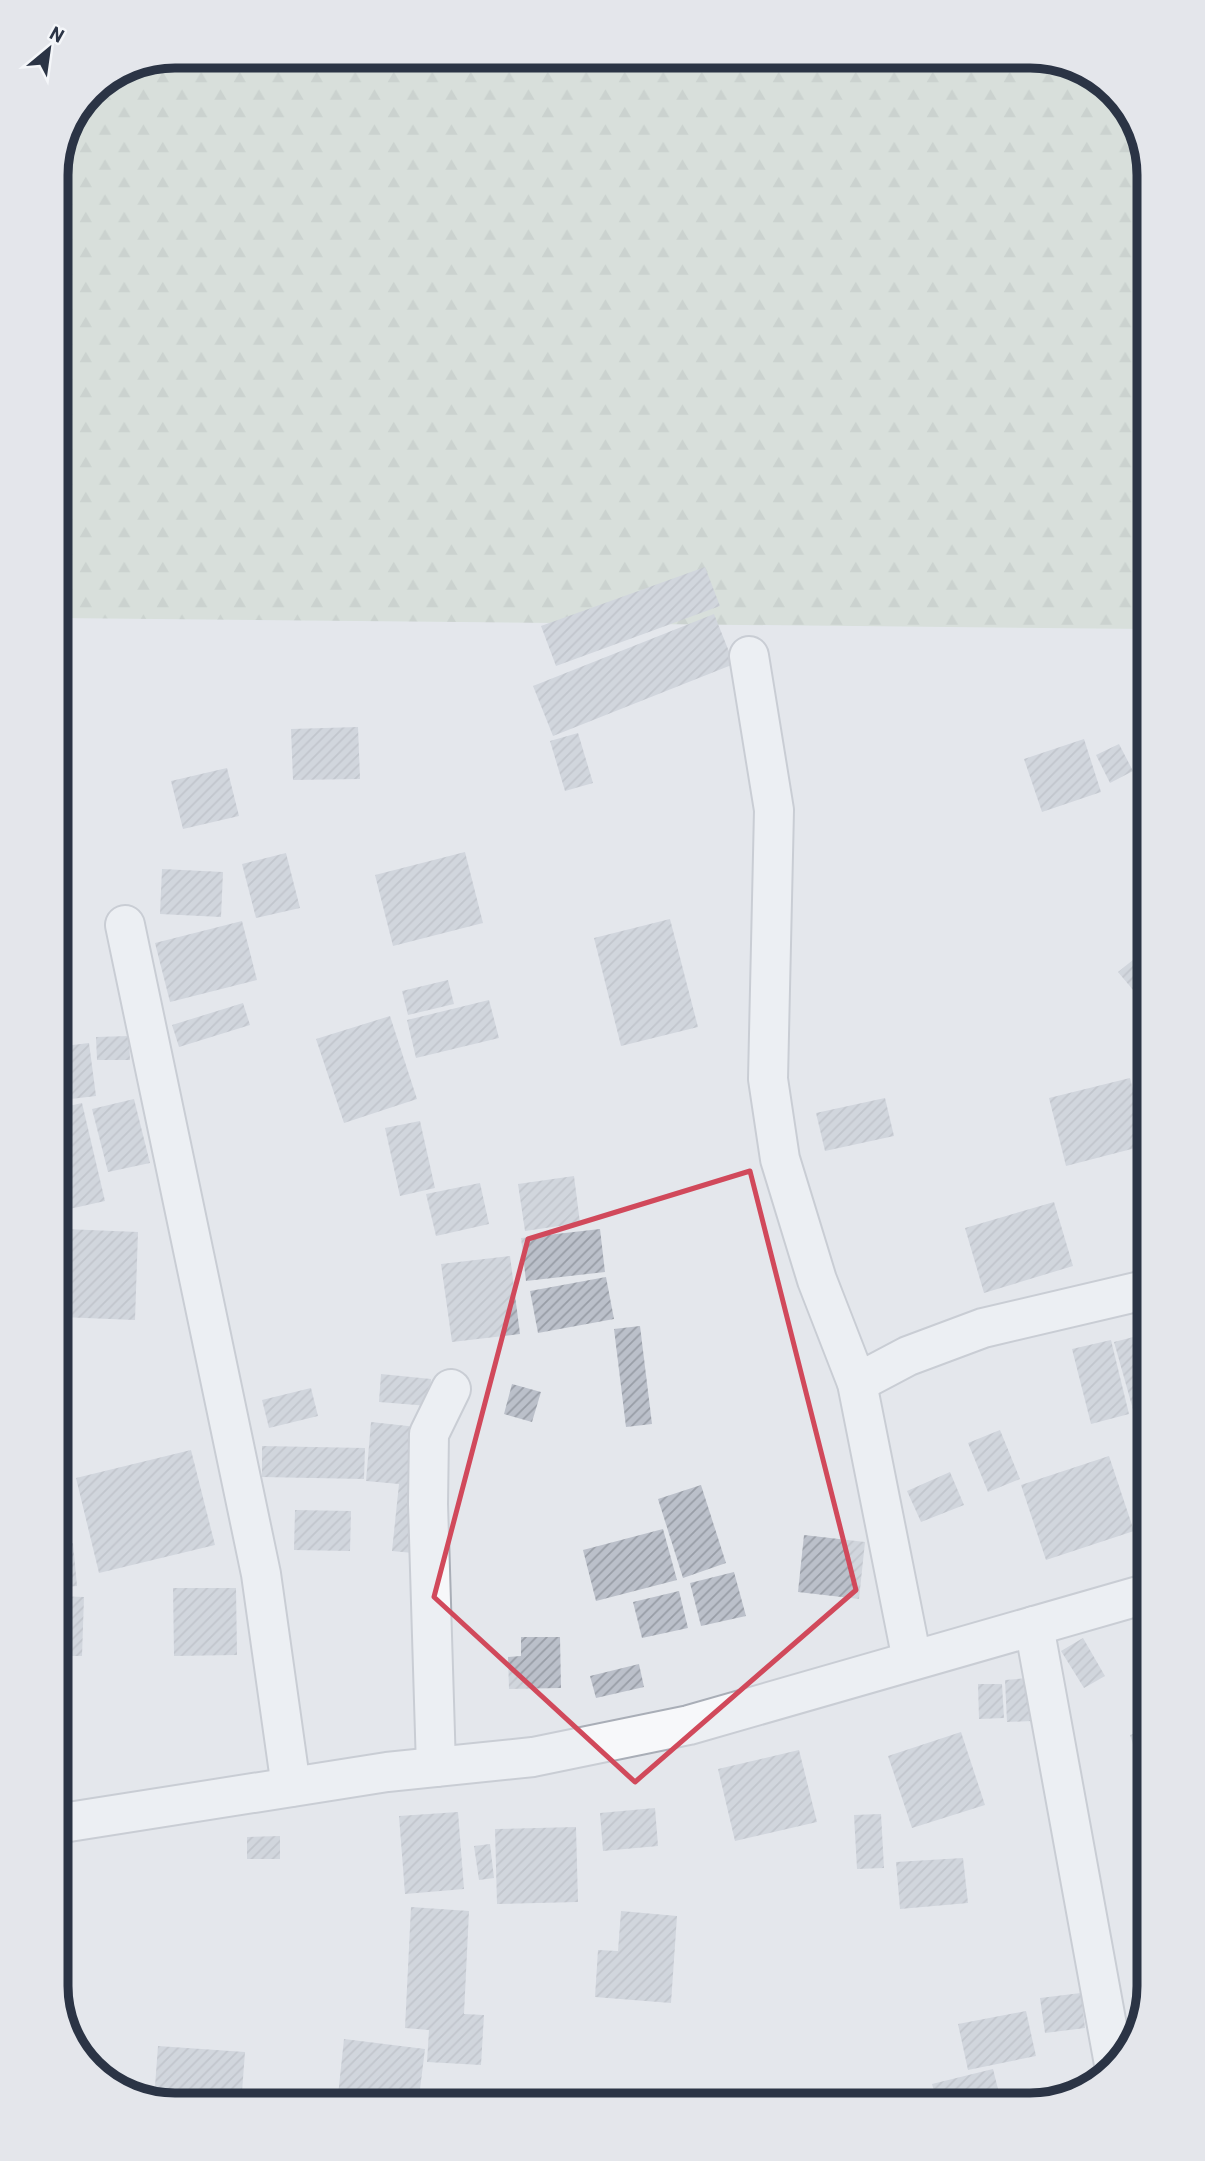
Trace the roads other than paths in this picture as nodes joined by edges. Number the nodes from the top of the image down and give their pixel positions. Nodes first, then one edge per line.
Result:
1 (749, 656) dead end
2 (125, 925) dead end
3 (1137, 1292) edge
4 (857, 1383) junction
5 (451, 1389) dead end
6 (1137, 1596) edge
7 (1034, 1626) junction
8 (912, 1660) junction
9 (436, 1767) junction
10 (291, 1787) junction
11 (68, 1822) edge
12 (1112, 2053) edge

1 - 4 street
2 - 10 street
3 - 4 street
4 - 8 street
5 - 9 street
6 - 7 street
7 - 8 street
7 - 12 street
8 - 9 street
9 - 10 street
10 - 11 street

